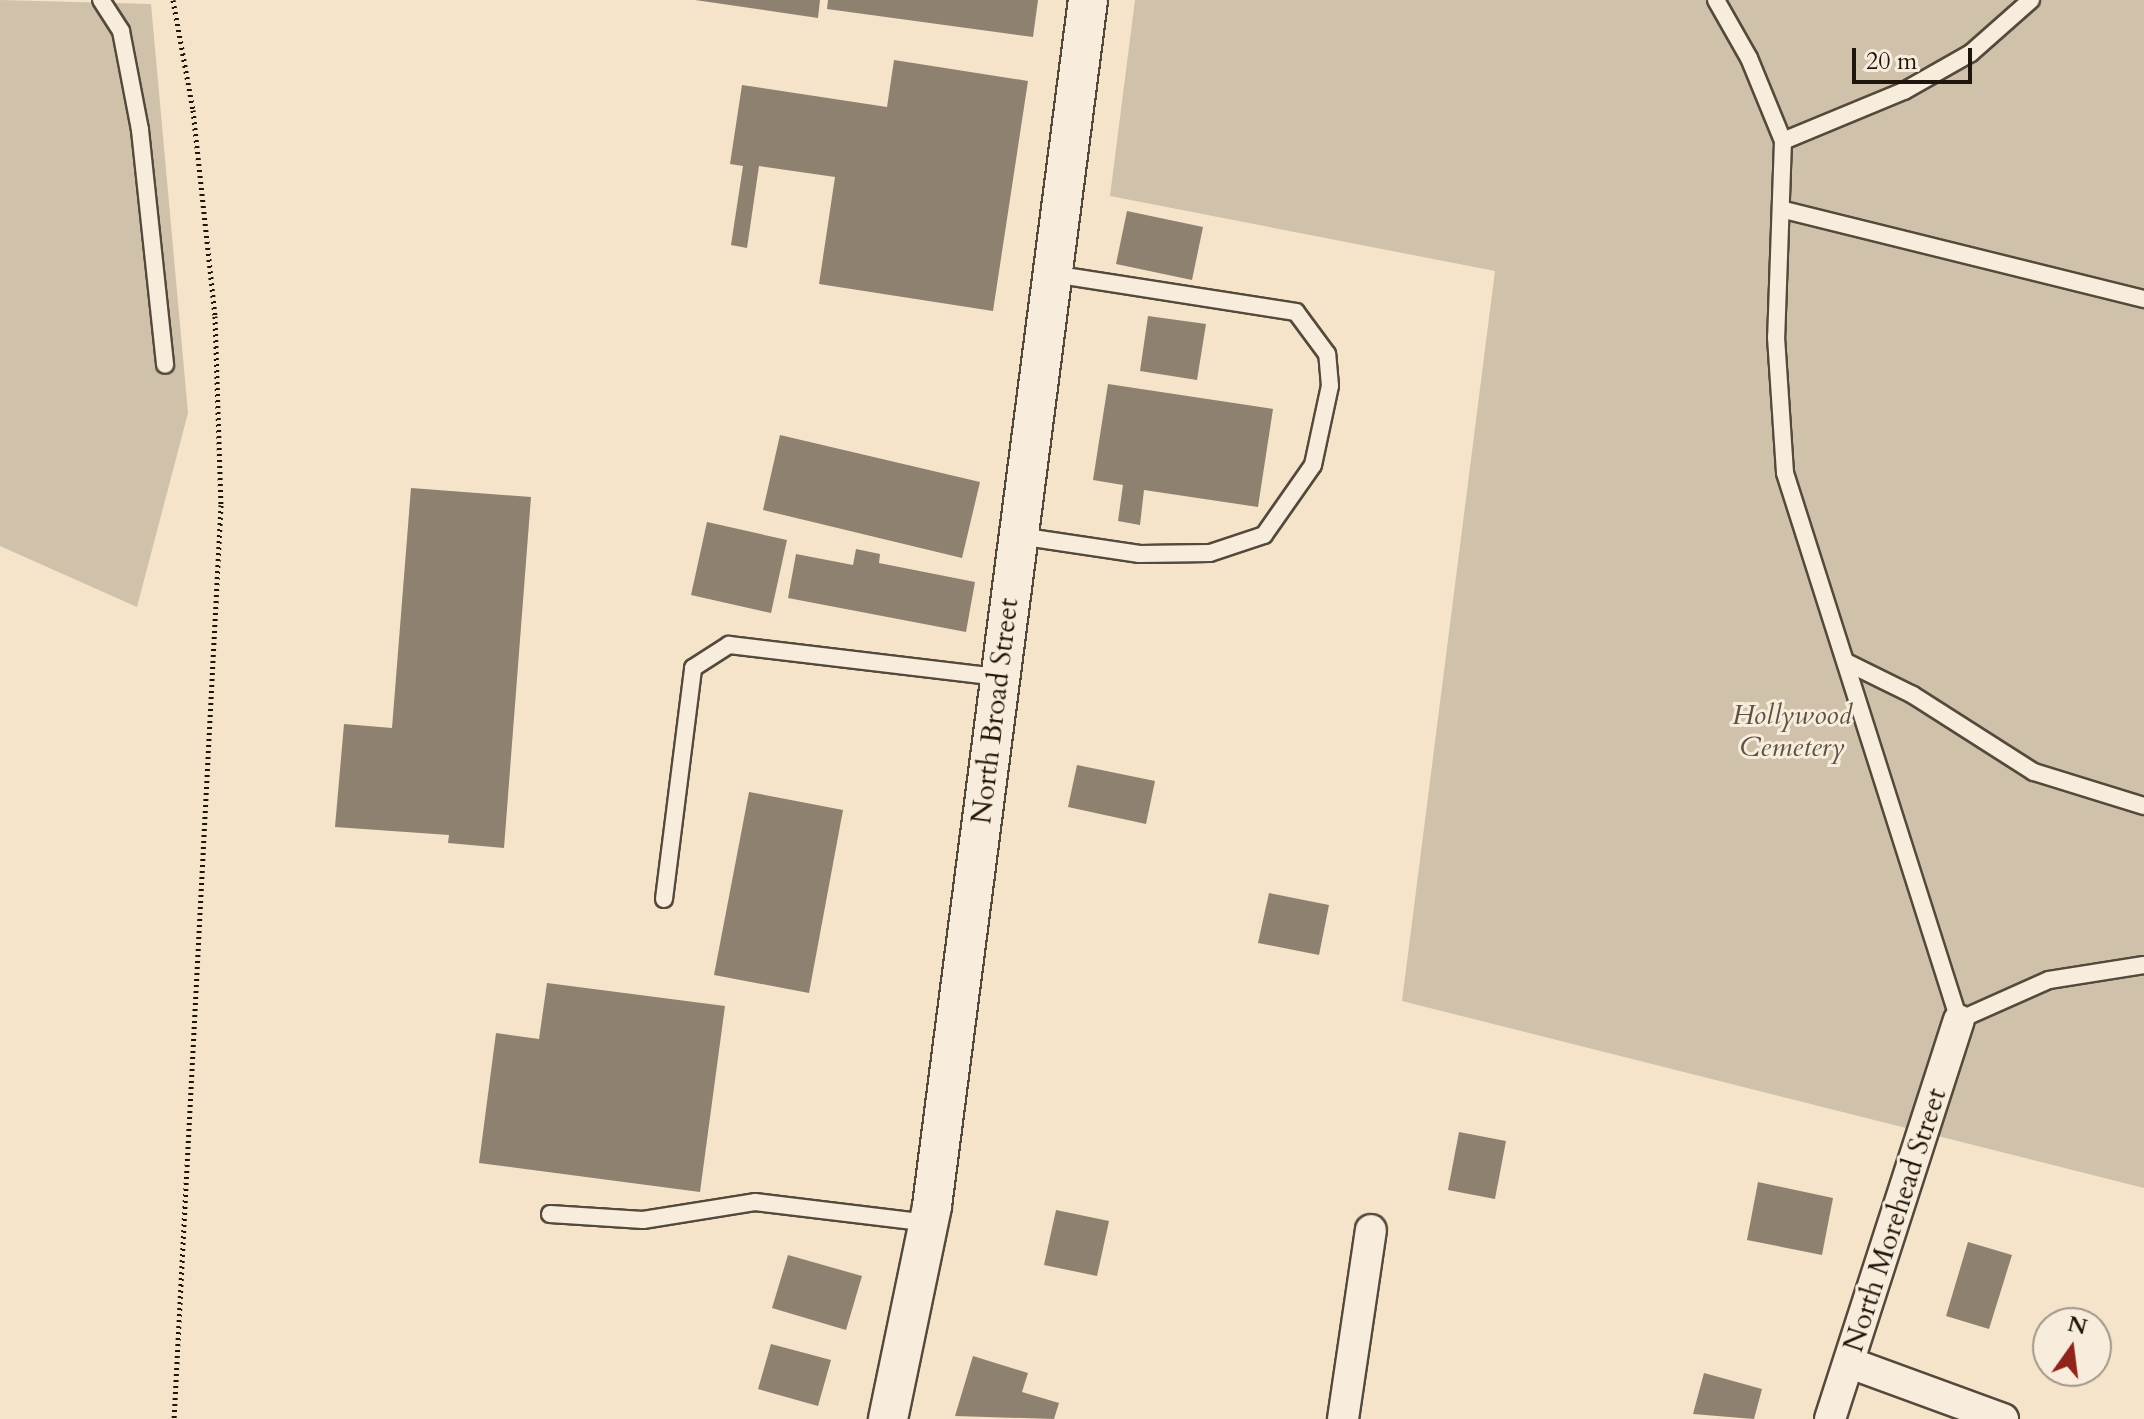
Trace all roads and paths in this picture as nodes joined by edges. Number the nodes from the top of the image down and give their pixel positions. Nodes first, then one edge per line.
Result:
1 (101, 0) edge
2 (173, 0) edge
3 (1088, 0) edge
4 (1716, 0) edge
5 (2031, 0) edge
6 (1783, 141) junction
7 (1784, 210) junction
8 (1050, 273) junction
9 (2144, 299) edge
10 (165, 365) dead end
11 (1017, 536) junction
12 (1846, 662) junction
13 (999, 677) junction
14 (2144, 806) edge
15 (664, 899) dead end
16 (2144, 965) edge
17 (1959, 1020) junction
18 (550, 1214) dead end
19 (928, 1223) junction
20 (1371, 1230) dead end
21 (1850, 1363) junction
22 (174, 1419) edge
23 (888, 1419) edge
24 (1343, 1419) edge
25 (1830, 1419) edge
26 (2003, 1419) edge

1 - 10 lane
2 - 22 path
3 - 8 street, North Broad Street
4 - 6 lane
5 - 6 lane
6 - 7 lane
7 - 9 lane
7 - 12 lane
8 - 11 street, North Broad Street
8 - 11 lane
11 - 13 street, North Broad Street
12 - 14 lane
12 - 17 lane
13 - 15 lane
13 - 19 street, North Broad Street
16 - 17 lane
17 - 21 street, North Morehead Street
18 - 19 lane
19 - 23 street, North Broad Street
20 - 24 street
21 - 25 street, North Morehead Street
21 - 26 street

